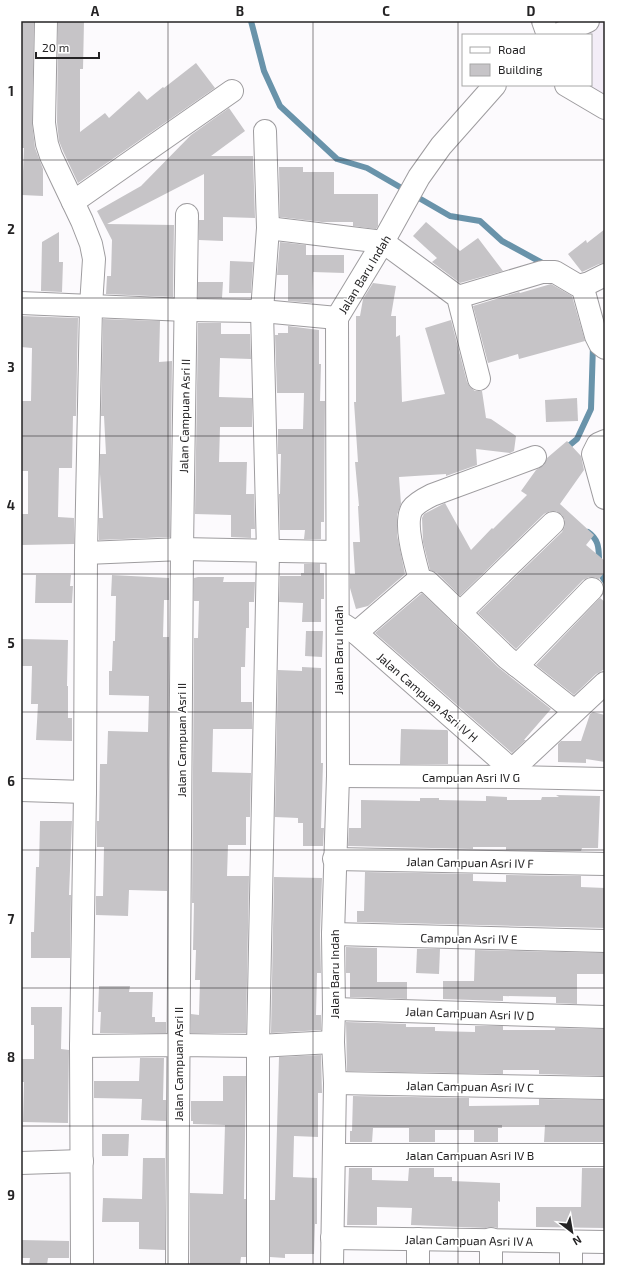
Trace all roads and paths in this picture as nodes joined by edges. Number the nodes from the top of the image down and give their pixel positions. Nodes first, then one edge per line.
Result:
1 (46, 21) edge
2 (543, 21) edge
3 (588, 21) edge
4 (548, 34) edge
5 (560, 34) edge
6 (494, 86) edge
7 (568, 86) edge
8 (232, 91) dead end
9 (605, 108) edge
10 (266, 131) dead end
11 (72, 202) junction
12 (187, 215) dead end
13 (268, 228) junction
14 (383, 242) junction
15 (605, 275) edge
16 (582, 285) junction
17 (458, 297) junction
18 (21, 303) edge
19 (91, 306) junction
20 (186, 310) junction
21 (262, 311) junction
22 (337, 318) junction
23 (605, 348) edge
24 (479, 379) dead end
25 (605, 441) edge
26 (535, 457) dead end
27 (605, 498) edge
28 (554, 523) dead end
29 (182, 549) junction
30 (268, 552) junction
31 (337, 552) junction
32 (86, 553) junction
33 (420, 580) junction
34 (592, 589) dead end
35 (460, 613) junction
36 (338, 621) junction
37 (356, 633) junction
38 (517, 666) junction
39 (605, 682) edge
40 (574, 711) junction
41 (512, 773) junction
42 (338, 776) junction
43 (605, 779) edge
44 (21, 790) edge
45 (85, 792) junction
46 (334, 859) junction
47 (605, 864) edge
48 (333, 934) junction
49 (605, 941) edge
50 (334, 1009) junction
51 (605, 1017) edge
52 (333, 1042) junction
53 (178, 1044) junction
54 (81, 1046) junction
55 (258, 1046) junction
56 (335, 1083) junction
57 (605, 1088) edge
58 (335, 1155) junction
59 (605, 1155) edge
60 (82, 1161) junction
61 (21, 1163) edge
62 (332, 1238) junction
63 (418, 1239) junction
64 (491, 1239) junction
65 (571, 1242) junction
66 (605, 1242) edge
67 (82, 1265) edge
68 (177, 1265) edge
69 (258, 1265) edge
70 (332, 1265) edge
71 (418, 1265) edge
72 (491, 1265) edge
73 (571, 1265) edge

1 - 11 street
2 - 4 street
3 - 5 street
6 - 14 street, Jalan Baru Indah
7 - 9 street
8 - 11 street
10 - 13 street
11 - 19 street
12 - 20 street, Jalan Campuan Asri II
13 - 14 street
13 - 21 street
14 - 17 street
14 - 22 street, Jalan Baru Indah
15 - 16 street
16 - 17 street
16 - 23 street
17 - 24 street
18 - 19 street
19 - 20 street
19 - 32 street
20 - 21 street
20 - 29 street, Jalan Campuan Asri II
21 - 22 street
21 - 30 street
22 - 31 street, Jalan Baru Indah
25 - 27 street
26 - 33 street
28 - 35 street
29 - 30 street
29 - 32 street
29 - 53 street, Jalan Campuan Asri II
30 - 31 street
30 - 55 street
31 - 36 street, Jalan Baru Indah
32 - 45 street
33 - 35 street
33 - 37 street
34 - 38 street
35 - 38 street
36 - 37 street, Jalan Campuan Asri IV H
36 - 42 street, Jalan Baru Indah
37 - 41 street, Jalan Campuan Asri IV H
38 - 40 street
39 - 40 street
40 - 41 street
41 - 42 street, Campuan Asri IV G
41 - 43 street, Campuan Asri IV G
42 - 46 street, Jalan Baru Indah
44 - 45 street
45 - 54 street
46 - 47 street, Jalan Campuan Asri IV F
46 - 48 street, Jalan Baru Indah
48 - 49 street, Campuan Asri IV E
48 - 50 street, Jalan Baru Indah
50 - 51 street, Jalan Campuan Asri IV D
50 - 52 street, Jalan Baru Indah
52 - 55 street
52 - 56 street, Jalan Baru Indah
53 - 54 street
53 - 55 street
53 - 68 street, Jalan Campuan Asri II
54 - 60 street
55 - 69 street
56 - 57 street, Jalan Campuan Asri IV C
56 - 58 street, Jalan Baru Indah
58 - 59 street, Jalan Campuan Asri IV B
58 - 62 street, Jalan Baru Indah
60 - 61 street
60 - 67 street
62 - 63 street, Jalan Campuan Asri IV A
62 - 70 street, Jalan Baru Indah
63 - 64 street, Jalan Campuan Asri IV A
63 - 71 street
64 - 65 street, Jalan Campuan Asri IV A
64 - 72 street
65 - 66 street, Jalan Campuan Asri IV A
65 - 73 street

